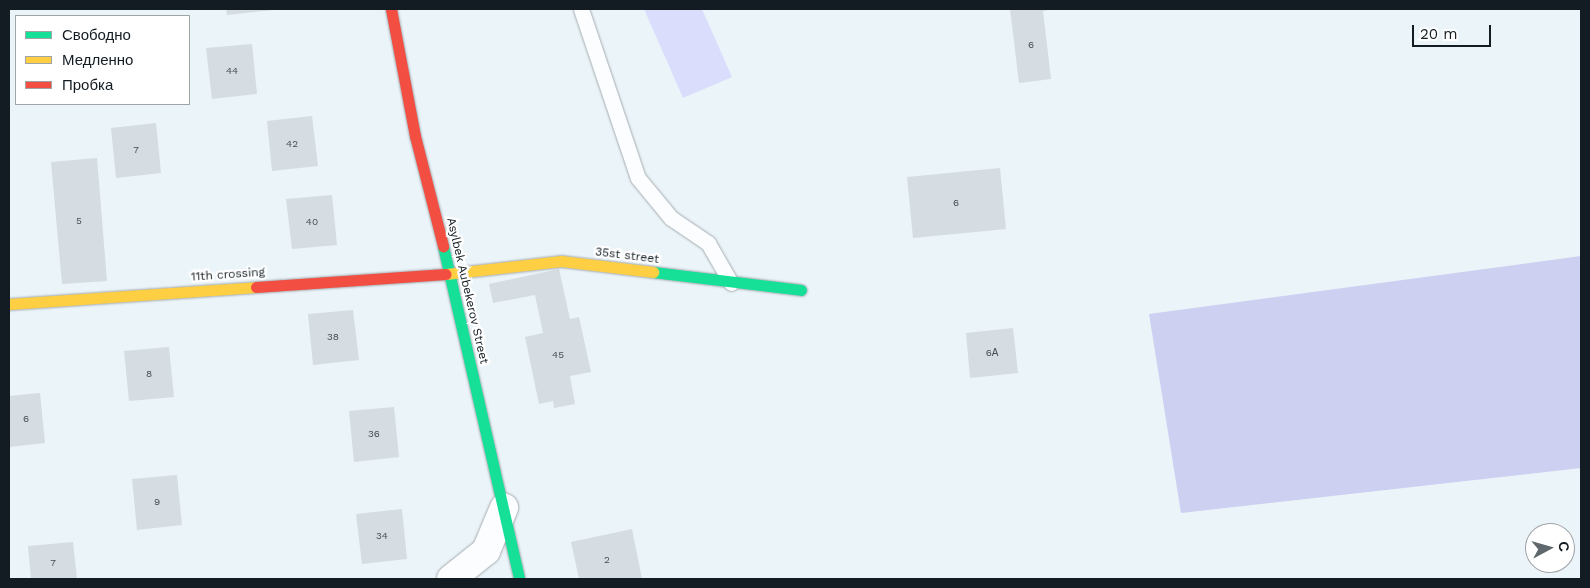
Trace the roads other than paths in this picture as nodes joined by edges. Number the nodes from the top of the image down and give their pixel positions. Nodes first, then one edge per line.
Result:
1 (391, 9) edge
2 (581, 9) edge
3 (450, 274) junction
4 (731, 283) junction
5 (801, 290) dead end
6 (9, 304) edge
7 (504, 508) junction
8 (451, 579) edge
9 (519, 579) edge

1 - 3 street, Asylbek Aubekerov Street
2 - 4 lane
3 - 4 street, 35st street
3 - 6 street, 11th crossing
3 - 7 street, Asylbek Aubekerov Street
4 - 5 street, 35st street
7 - 8 street
7 - 9 street, Asylbek Aubekerov Street

